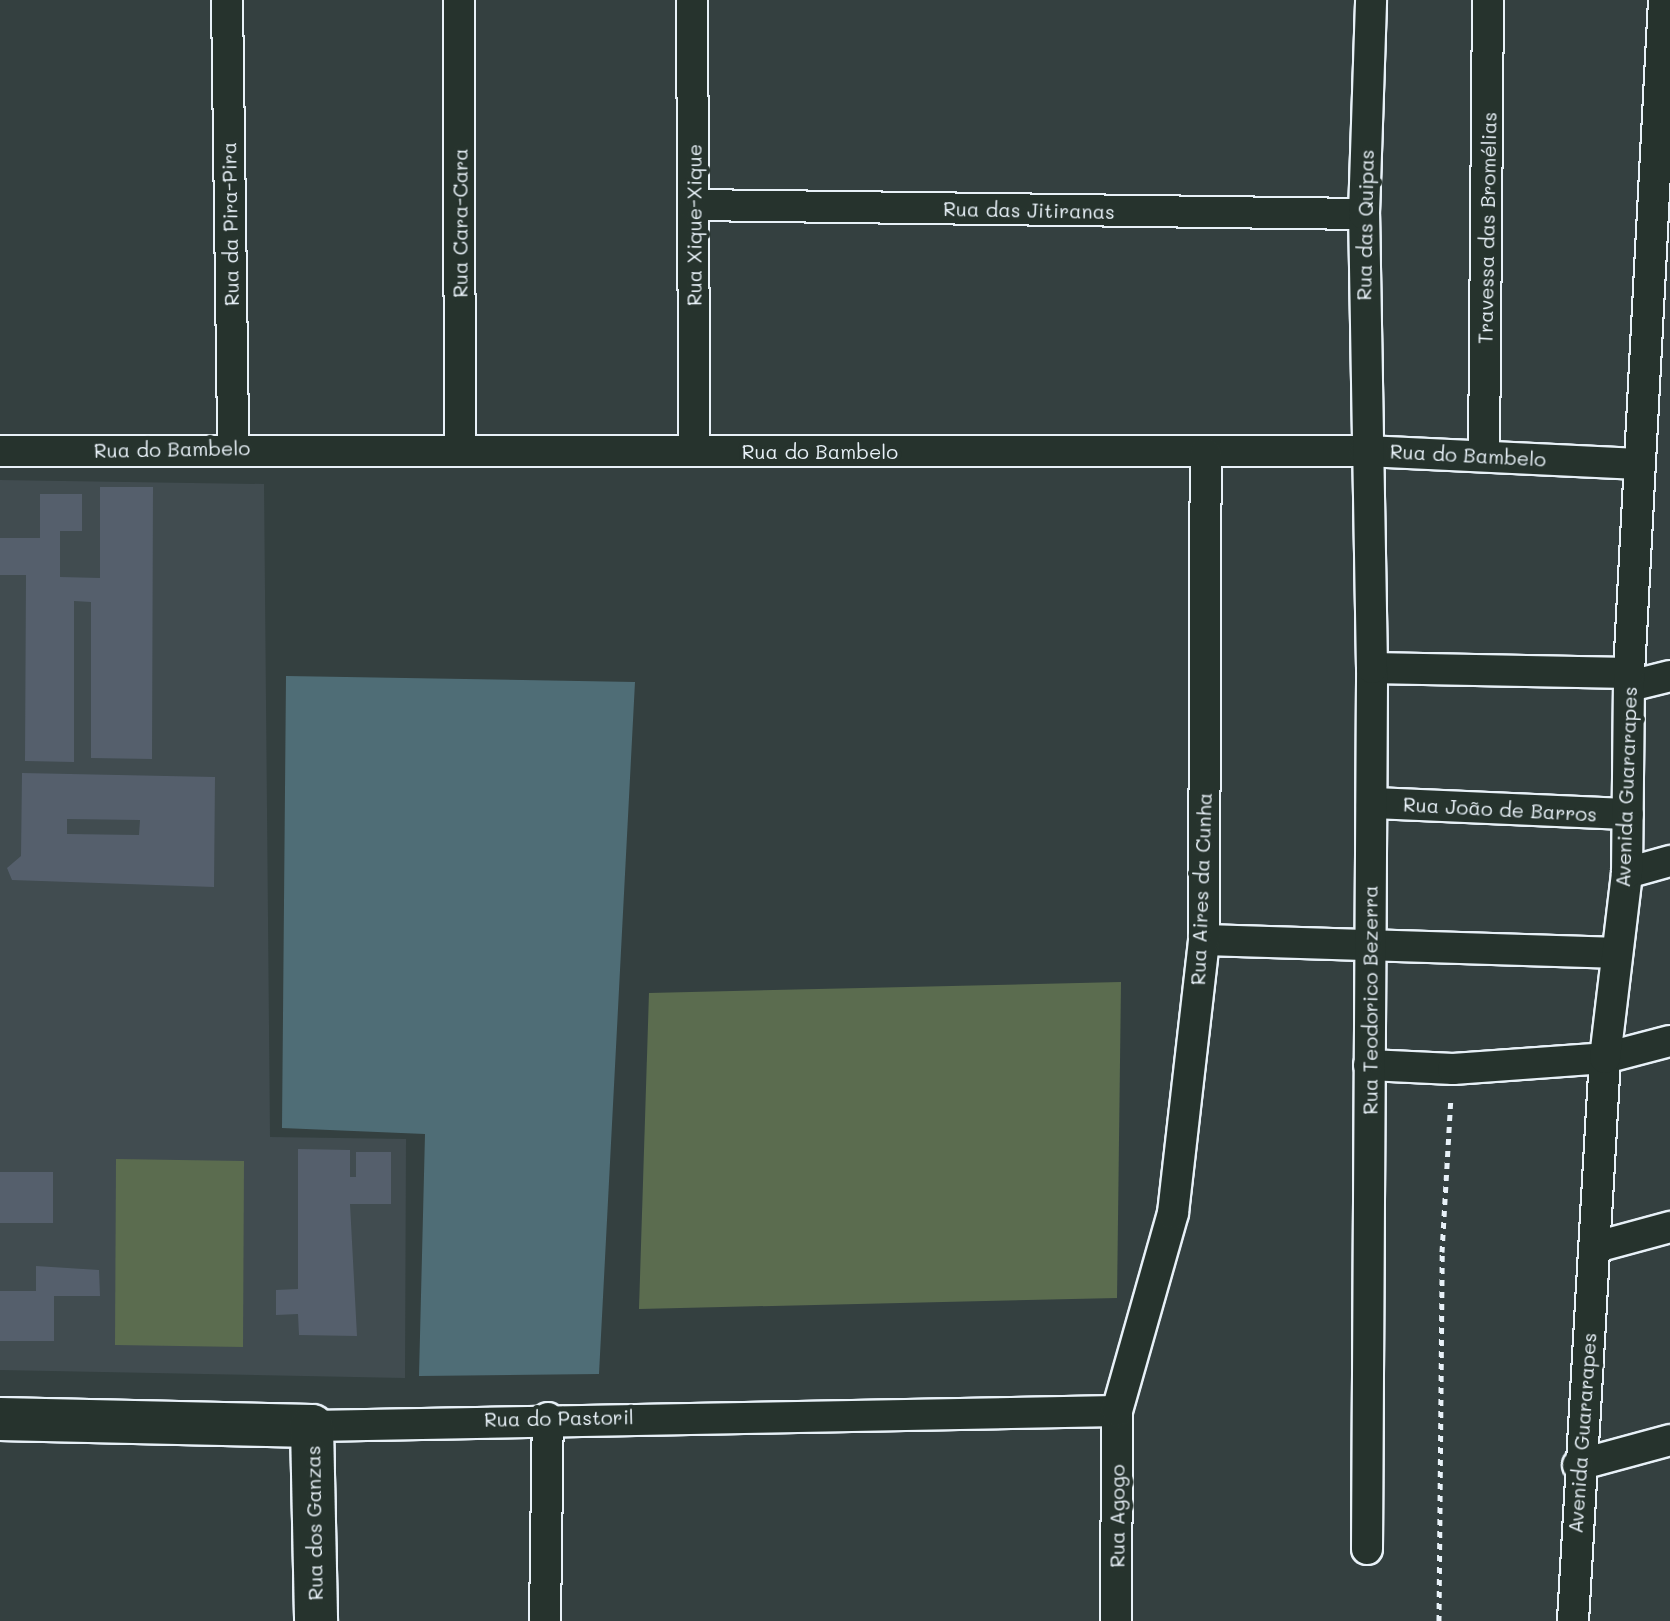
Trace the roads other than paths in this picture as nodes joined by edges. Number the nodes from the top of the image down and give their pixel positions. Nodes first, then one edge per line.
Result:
1 (227, 0) edge
2 (459, 0) edge
3 (692, 0) edge
4 (1371, 0) edge
5 (1488, 0) edge
6 (1664, 0) edge
7 (1666, 101) edge
8 (694, 205) junction
9 (1364, 214) junction
10 (1662, 280) edge
11 (460, 447) junction
12 (233, 448) junction
13 (694, 450) junction
14 (0, 451) edge
15 (1365, 451) junction
16 (1206, 453) junction
17 (1484, 455) junction
18 (1640, 464) junction
19 (1656, 502) edge
20 (1372, 668) junction
21 (1670, 676) edge
22 (1629, 680) junction
23 (1372, 803) junction
24 (1628, 814) junction
25 (1670, 861) edge
26 (1627, 873) junction
27 (1204, 940) junction
28 (1368, 948) junction
29 (1613, 953) junction
30 (1670, 1041) edge
31 (1605, 1058) junction
32 (1369, 1065) junction
33 (1670, 1227) edge
34 (1596, 1247) junction
35 (1117, 1411) junction
36 (548, 1418) junction
37 (0, 1419) edge
38 (312, 1426) junction
39 (1670, 1440) edge
40 (1578, 1465) junction
41 (1367, 1549) dead end
42 (316, 1621) edge
43 (545, 1621) edge
44 (1116, 1621) edge
45 (1573, 1621) edge

1 - 12 street, Rua da Pira-Pira
2 - 11 street, Rua Cara-Cara
3 - 8 street, Rua Xique-Xique
4 - 9 street, Rua das Quipas
5 - 17 street, Travessa das Bromélias
6 - 7 street, Avenida Guararapes
7 - 10 street, Avenida Guararapes
8 - 9 street, Rua das Jitiranas
8 - 13 street, Rua Xique-Xique
9 - 15 street, Rua das Quipas
10 - 18 street, Avenida Guararapes
11 - 12 street, Rua do Bambelo
11 - 13 street, Rua do Bambelo
12 - 14 street, Rua do Bambelo
13 - 16 street, Rua do Bambelo
15 - 16 street, Rua do Bambelo
15 - 17 street, Rua do Bambelo
15 - 20 street, Rua Teodorico Bezerra
16 - 27 street, Rua Aires da Cunha
17 - 18 street, Rua do Bambelo
18 - 19 street, Avenida Guararapes
19 - 22 street, Avenida Guararapes
20 - 22 street
20 - 23 street, Rua Teodorico Bezerra
21 - 22 street
22 - 24 street, Avenida Guararapes
23 - 24 street, Rua João de Barros
23 - 28 street, Rua Teodorico Bezerra
24 - 26 street, Avenida Guararapes
25 - 26 street
26 - 29 street, Avenida Guararapes
27 - 28 street
27 - 35 street, Rua Aires da Cunha
28 - 29 street
28 - 32 street, Rua Teodorico Bezerra
29 - 31 street, Avenida Guararapes
30 - 31 street
31 - 32 street
31 - 34 street, Avenida Guararapes
32 - 41 street, Rua Teodorico Bezerra
33 - 34 street
34 - 40 street, Avenida Guararapes
35 - 36 street, Rua do Pastoril
35 - 44 street, Rua Agogo
36 - 38 street, Rua do Pastoril
36 - 43 street
37 - 38 street, Rua do Pastoril
38 - 42 street, Rua dos Ganzas
39 - 40 street
40 - 45 street, Avenida Guararapes

